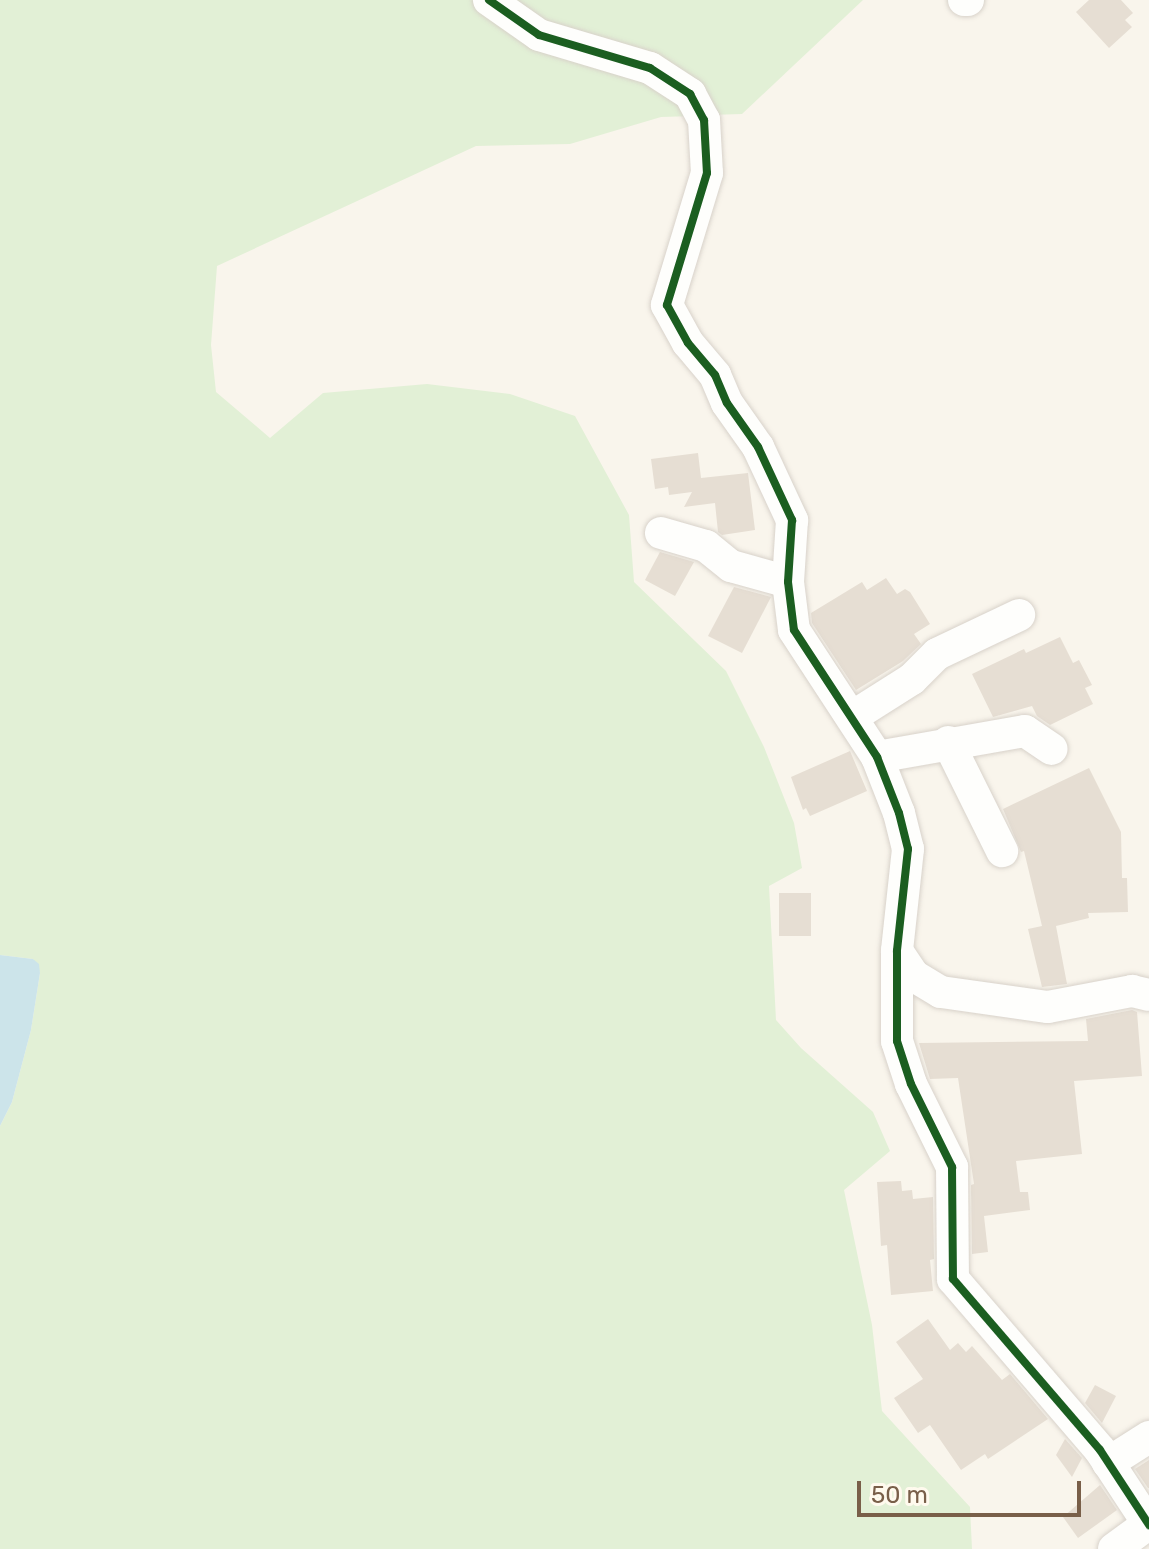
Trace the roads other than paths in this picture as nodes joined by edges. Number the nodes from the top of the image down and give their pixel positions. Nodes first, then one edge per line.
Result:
1 (489, 0) edge
2 (661, 533) dead end
3 (788, 582) junction
4 (1019, 615) dead end
5 (852, 717) junction
6 (948, 742) junction
7 (1052, 749) dead end
8 (877, 757) junction
9 (1002, 851) dead end
10 (897, 951) junction
11 (1149, 995) edge
12 (1149, 1437) edge
13 (1108, 1463) junction
14 (1148, 1525) edge
15 (1114, 1549) edge

1 - 3 street
2 - 3 street
3 - 5 street
4 - 5 street
5 - 8 street
6 - 7 street
6 - 8 street
6 - 9 street
8 - 10 street
10 - 11 street
10 - 13 street
12 - 13 street
13 - 14 street
14 - 15 street

